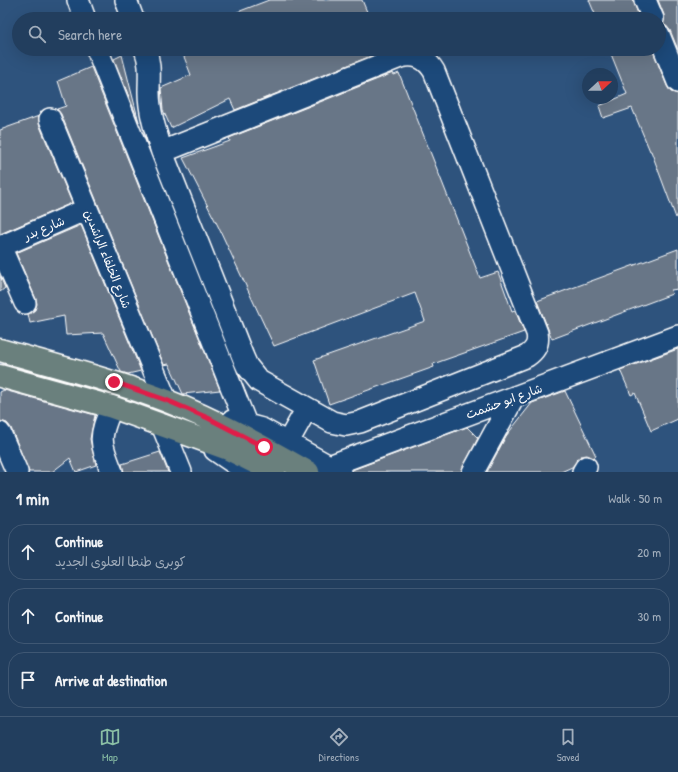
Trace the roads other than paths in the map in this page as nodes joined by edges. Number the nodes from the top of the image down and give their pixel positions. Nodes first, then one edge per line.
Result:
1 (78, 0) edge
2 (126, 0) edge
3 (645, 0) edge
4 (83, 12) edge
5 (130, 12) edge
6 (650, 12) edge
7 (666, 45) edge
8 (672, 54) edge
9 (100, 56) edge
10 (147, 56) edge
11 (406, 56) edge
12 (415, 56) edge
13 (678, 82) edge
14 (50, 119) dead end
15 (162, 152) junction
16 (88, 209) junction
17 (0, 246) edge
18 (25, 303) dead end
19 (678, 336) edge
20 (0, 350) edge
21 (0, 376) edge
22 (514, 397) junction
23 (166, 400) junction
24 (112, 407) junction
25 (307, 408) junction
26 (208, 418) junction
27 (246, 424) junction
28 (162, 425) junction
29 (0, 433) edge
30 (198, 438) junction
31 (288, 442) junction
32 (334, 469) edge
33 (17, 472) edge
34 (112, 472) edge
35 (181, 472) edge
36 (247, 472) edge
37 (274, 472) edge
38 (308, 472) edge
39 (473, 472) edge

1 - 4 street
2 - 5 street
3 - 6 street
7 - 8 street
8 - 13 street
9 - 27 street
10 - 15 street
11 - 15 street
12 - 25 street
14 - 16 street, شارع الخلفاء الراشدين
15 - 25 street
16 - 17 street, شارع بدر
16 - 23 street, شارع الخلفاء الراشدين
17 - 18 street
19 - 22 street, شارع ابو حشمت
20 - 23 main road
21 - 24 main road
22 - 32 street, شارع ابو حشمت
22 - 39 street
23 - 26 main road
24 - 28 main road
24 - 34 street
25 - 31 street
26 - 27 street
26 - 38 main road
27 - 31 street
28 - 30 main road
28 - 35 street
29 - 33 street
30 - 36 street
30 - 37 main road
31 - 32 street

